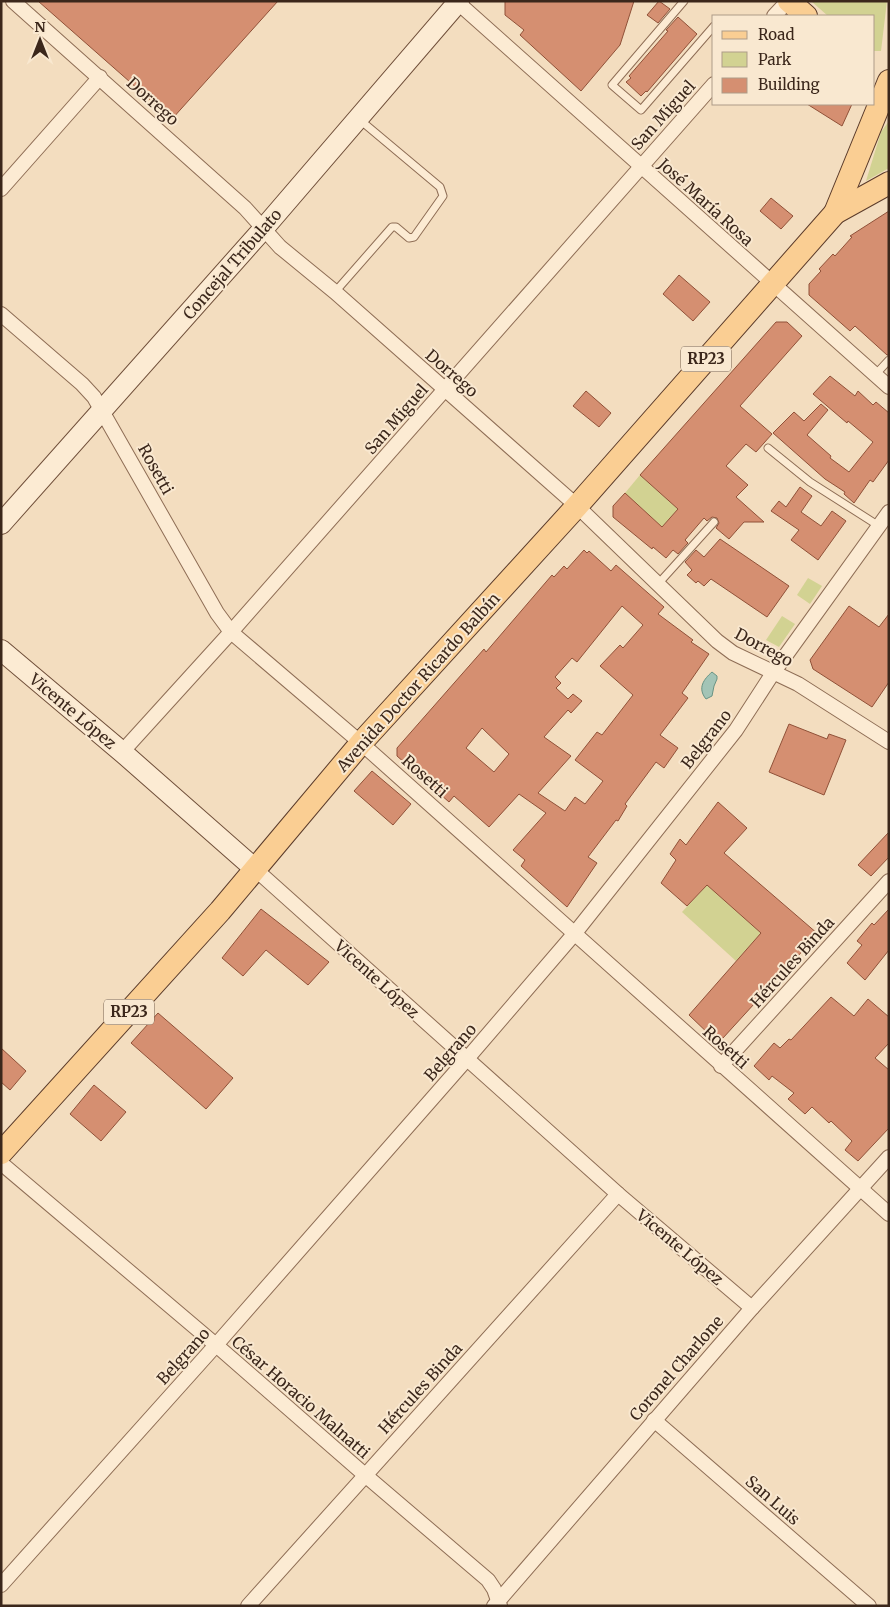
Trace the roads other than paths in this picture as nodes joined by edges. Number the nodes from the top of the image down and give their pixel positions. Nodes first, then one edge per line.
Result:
1 (14, 1) edge
2 (684, 1) edge
3 (788, 1) edge
4 (457, 2) edge
5 (775, 15) edge
6 (805, 15) edge
7 (712, 28) edge
8 (100, 77) junction
9 (884, 83) edge
10 (712, 86) edge
11 (357, 118) junction
12 (640, 167) junction
13 (889, 183) edge
14 (1, 189) edge
15 (835, 213) junction
16 (264, 228) junction
17 (772, 284) junction
18 (335, 292) junction
19 (1, 314) edge
20 (889, 360) edge
21 (875, 375) junction
22 (889, 387) edge
23 (445, 390) junction
24 (103, 411) junction
25 (768, 448) dead end
26 (577, 506) junction
27 (889, 512) edge
28 (714, 522) dead end
29 (1, 524) edge
30 (879, 526) junction
31 (658, 584) junction
32 (231, 632) junction
33 (1, 650) edge
34 (773, 673) junction
35 (889, 742) edge
36 (361, 743) junction
37 (122, 752) junction
38 (255, 869) junction
39 (889, 881) edge
40 (575, 933) junction
41 (466, 1060) junction
42 (722, 1066) junction
43 (1, 1153) edge
44 (889, 1157) edge
45 (1, 1163) edge
46 (860, 1190) junction
47 (618, 1194) junction
48 (889, 1214) edge
49 (752, 1308) junction
50 (216, 1345) junction
51 (654, 1420) junction
52 (365, 1475) junction
53 (1, 1585) edge
54 (498, 1604) edge
55 (248, 1606) edge
56 (869, 1606) edge

1 - 8 street, Dorrego
2 - 7 lane
3 - 5 street
3 - 6 main road
4 - 11 street, Concejal Tribulato
4 - 12 street, José María Rosa
8 - 14 street
8 - 16 street, Dorrego
9 - 15 main road, Avenida Doctor Ricardo Balbín / RP23
10 - 12 street, San Miguel
11 - 16 street, Concejal Tribulato
11 - 18 lane
12 - 17 street, José María Rosa
12 - 23 street, San Miguel
13 - 15 main road, Avenida Doctor Ricardo Balbín / RP23
15 - 17 main road, Avenida Doctor Ricardo Balbín / RP23
16 - 18 street, Dorrego
16 - 24 street, Concejal Tribulato
17 - 21 street, José María Rosa
17 - 26 main road, Avenida Doctor Ricardo Balbín / RP23
18 - 23 street, Dorrego
19 - 24 street, Rosetti
20 - 21 lane
21 - 22 street, José María Rosa
23 - 26 street, Dorrego
23 - 32 street, San Miguel
24 - 29 street, Concejal Tribulato
24 - 32 street, Rosetti
25 - 30 lane
26 - 31 street, Dorrego
26 - 36 main road, Avenida Doctor Ricardo Balbín / RP23
27 - 30 street, Belgrano
28 - 31 lane
30 - 34 street, Belgrano
31 - 34 street, Dorrego
32 - 36 street, Rosetti
32 - 37 street, San Miguel
33 - 37 street, Vicente López
34 - 35 street, Dorrego
34 - 40 street, Belgrano
36 - 38 main road, Avenida Doctor Ricardo Balbín / RP23
36 - 40 street, Rosetti
37 - 38 street, Vicente López
38 - 41 street, Vicente López
38 - 43 main road, Avenida Doctor Ricardo Balbín / RP23
39 - 42 street, Hércules Binda
40 - 41 street, Belgrano
40 - 42 street, Rosetti
41 - 47 street, Vicente López
41 - 50 street, Belgrano
42 - 46 street, Rosetti
44 - 46 street, Coronel Charlone
45 - 50 street, César Horacio Malnatti
46 - 48 street, Rosetti
46 - 49 street, Coronel Charlone
47 - 49 street, Vicente López
47 - 52 street, Hércules Binda
49 - 51 street, Coronel Charlone
50 - 52 street, César Horacio Malnatti
50 - 53 street, Belgrano
51 - 54 street, Coronel Charlone
51 - 56 street, San Luis
52 - 54 street, César Horacio Malnatti
52 - 55 street, Hércules Binda

